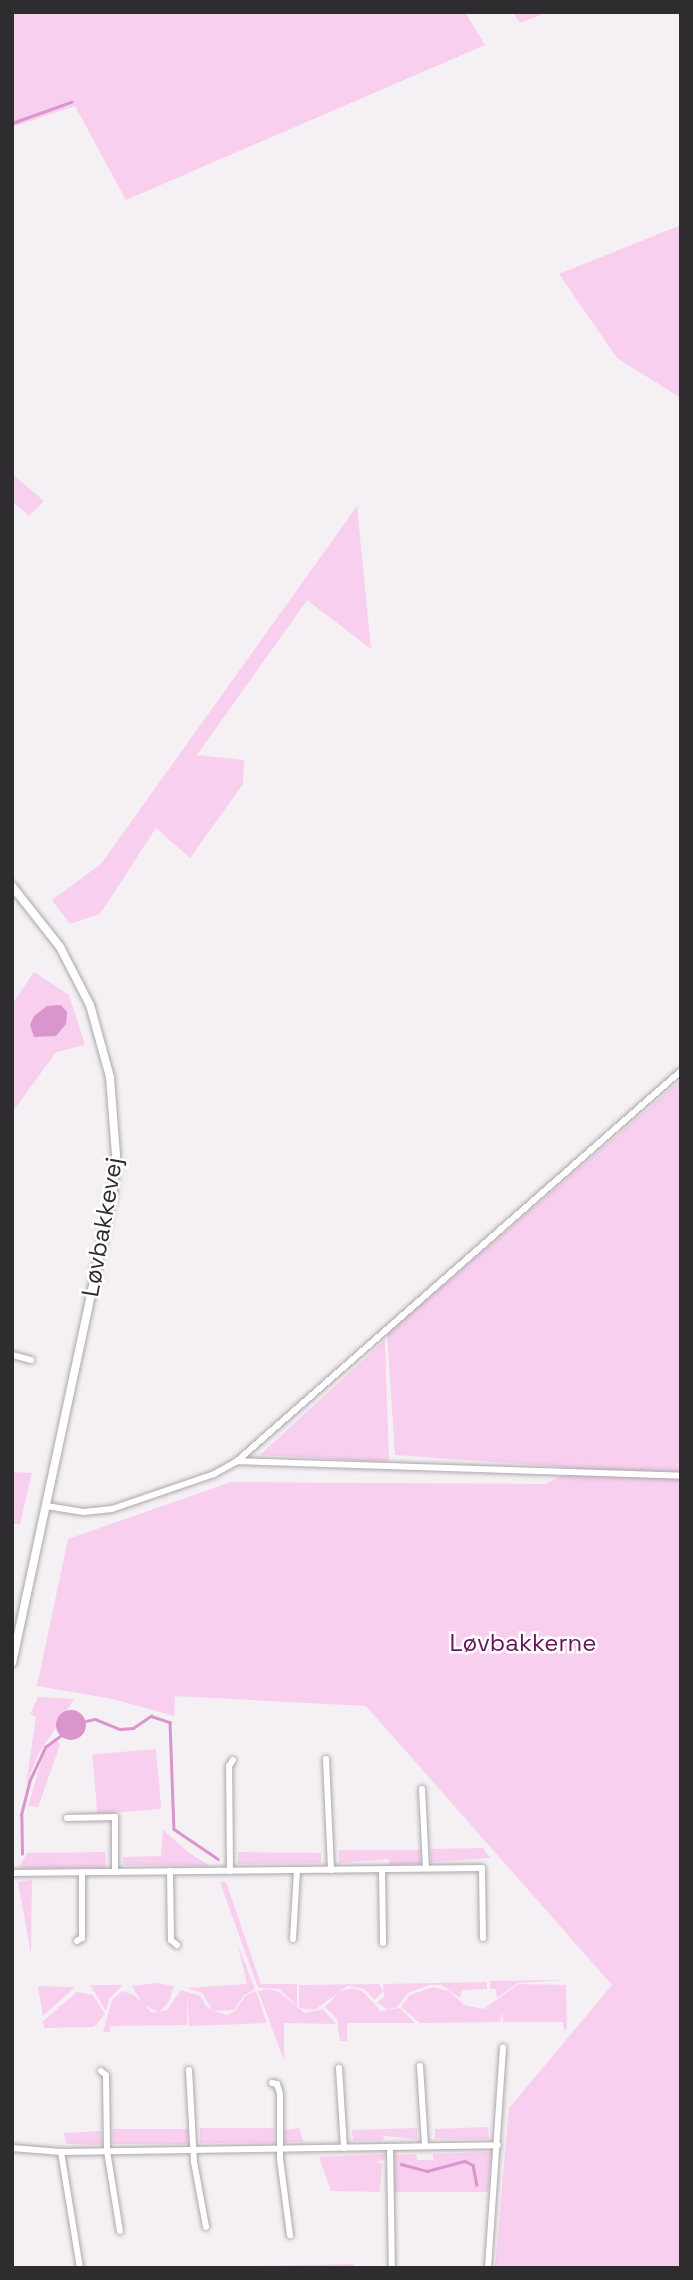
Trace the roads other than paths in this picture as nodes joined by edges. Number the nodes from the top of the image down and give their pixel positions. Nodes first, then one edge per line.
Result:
1 (12, 886) edge
2 (681, 1071) edge
3 (12, 1355) edge
4 (31, 1360) dead end
5 (237, 1461) junction
6 (681, 1476) edge
7 (46, 1506) junction
8 (12, 1662) edge
9 (326, 1759) dead end
10 (233, 1760) dead end
11 (422, 1789) dead end
12 (67, 1818) dead end
13 (426, 1868) junction
14 (382, 1869) junction
15 (298, 1870) junction
16 (331, 1870) junction
17 (170, 1871) junction
18 (230, 1871) junction
19 (82, 1872) junction
20 (115, 1872) junction
21 (12, 1873) edge
22 (483, 1938) dead end
23 (293, 1939) dead end
24 (77, 1941) dead end
25 (383, 1943) dead end
26 (177, 1945) dead end
27 (503, 2048) dead end
28 (420, 2066) dead end
29 (339, 2068) dead end
30 (189, 2070) dead end
31 (101, 2071) dead end
32 (272, 2083) dead end
33 (498, 2145) junction
34 (425, 2146) junction
35 (344, 2147) junction
36 (390, 2147) junction
37 (12, 2148) edge
38 (280, 2148) junction
39 (193, 2150) junction
40 (107, 2151) junction
41 (61, 2152) junction
42 (206, 2227) dead end
43 (120, 2231) dead end
44 (290, 2235) dead end
45 (80, 2268) edge
46 (392, 2268) edge
47 (488, 2268) edge

1 - 7 street, Løvbakkevej
2 - 5 street
3 - 4 street
5 - 6 street
5 - 7 street
7 - 8 street, Løvbakkevej
9 - 16 street
10 - 18 street
11 - 13 street
12 - 20 street
13 - 14 street
13 - 22 street
14 - 16 street
14 - 25 street
15 - 16 street
15 - 18 street
15 - 23 street
17 - 18 street
17 - 20 street
17 - 26 street
19 - 20 street
19 - 21 street
19 - 24 street
27 - 33 street
28 - 34 street
29 - 35 street
30 - 39 street
31 - 40 street
32 - 38 street
33 - 34 street
33 - 47 street
34 - 36 street
35 - 36 street
35 - 38 street
36 - 46 street
37 - 41 street
38 - 39 street
38 - 44 street
39 - 40 street
39 - 42 street
40 - 41 street
40 - 43 street
41 - 45 street

